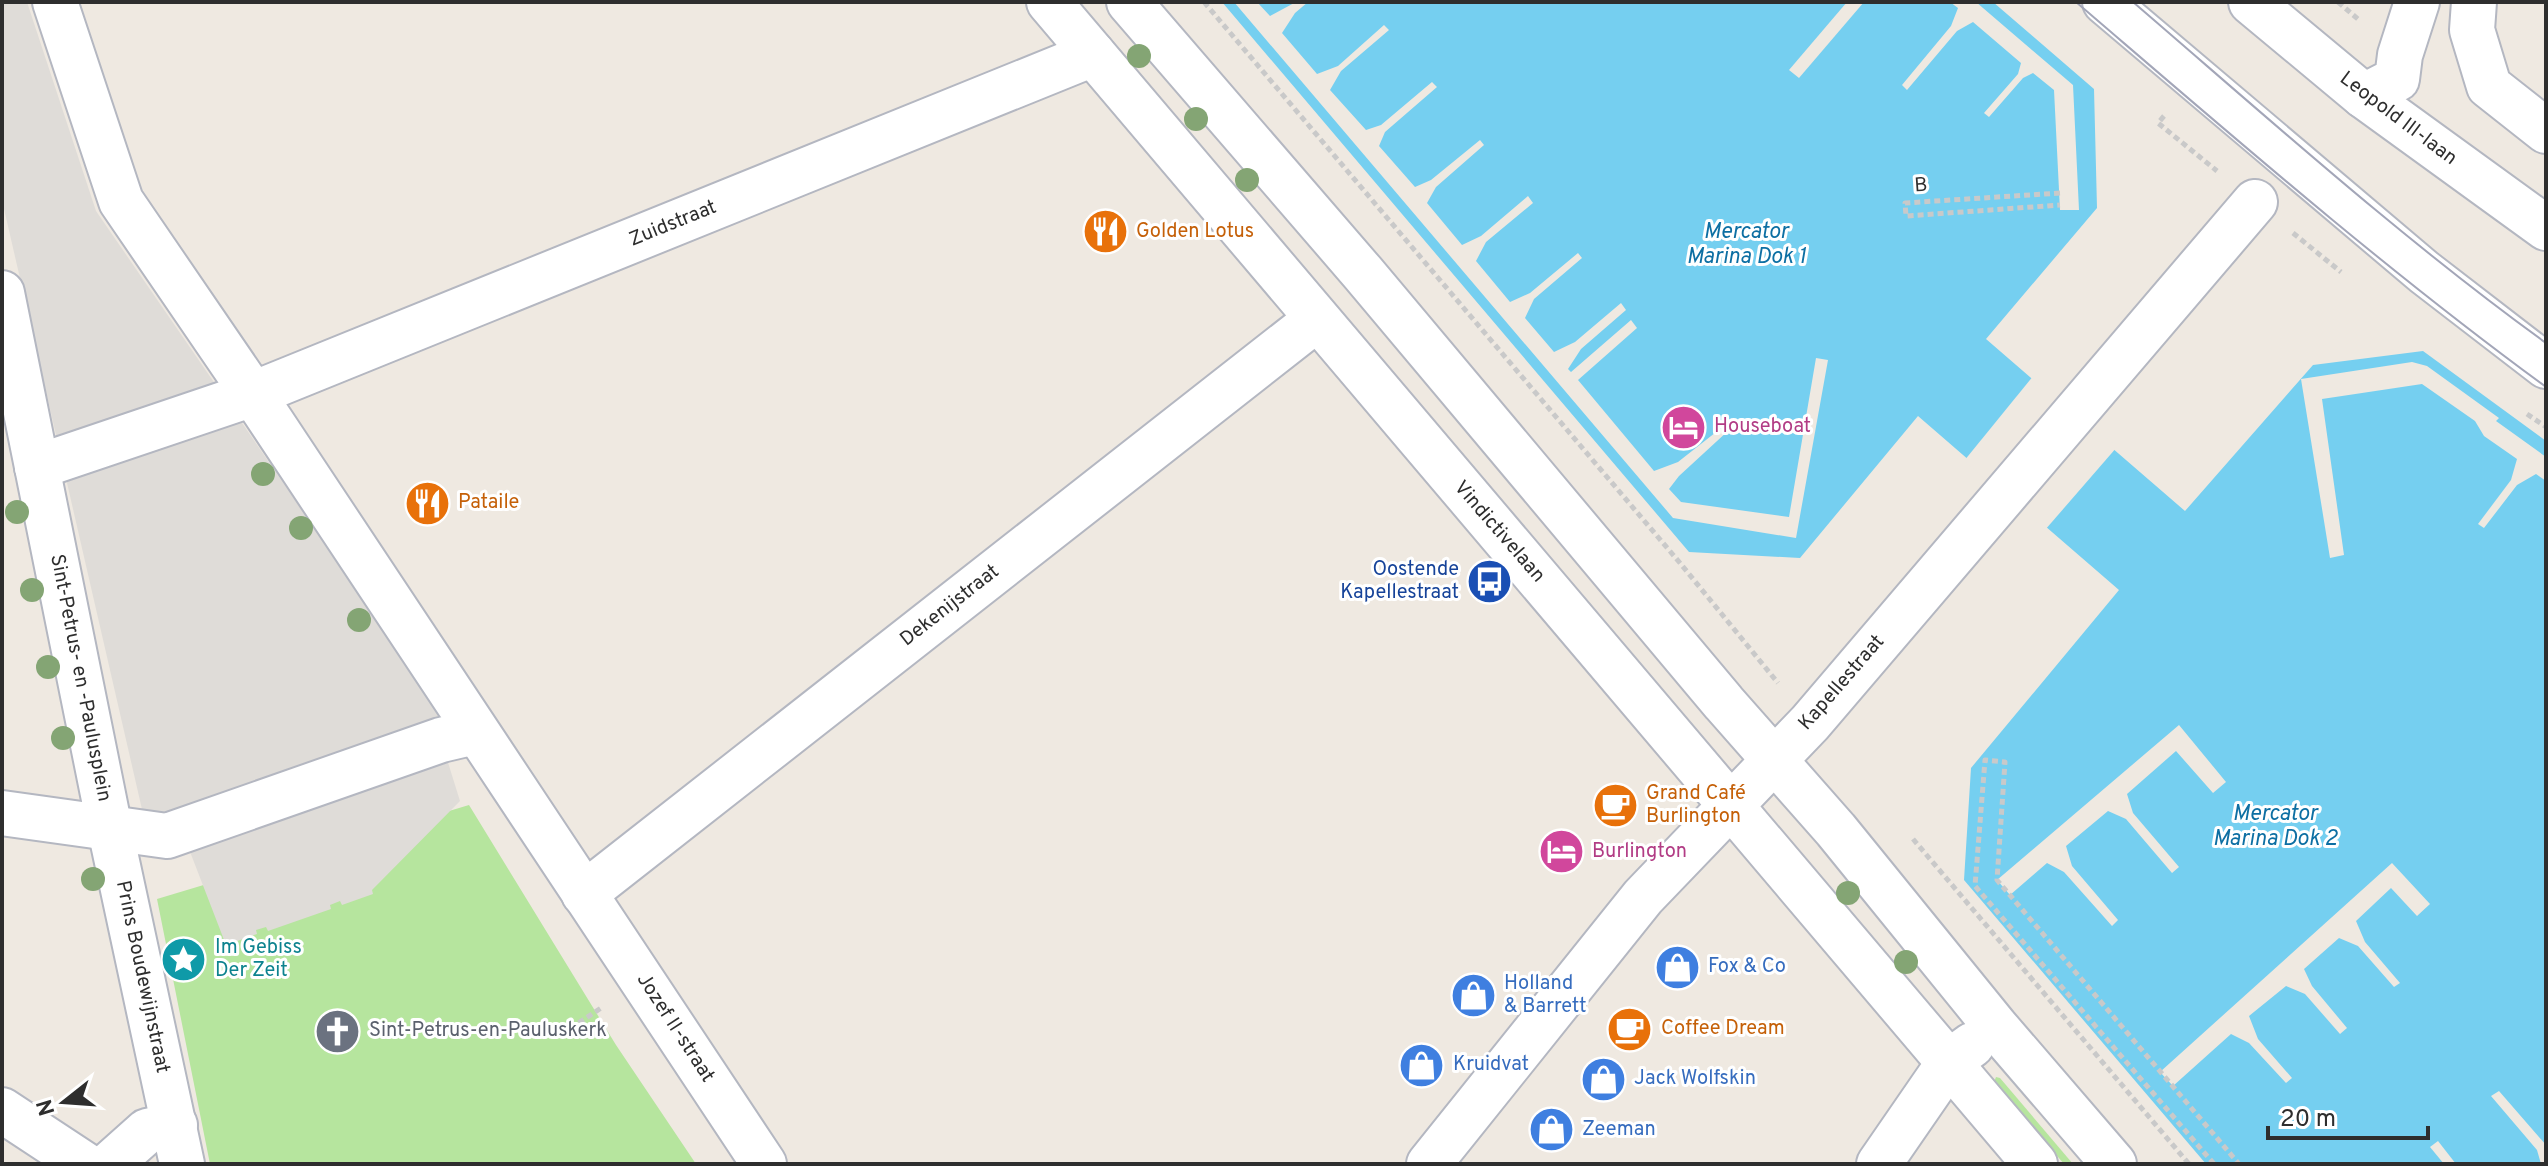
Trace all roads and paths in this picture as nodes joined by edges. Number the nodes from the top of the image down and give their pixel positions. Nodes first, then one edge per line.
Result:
1 (55, 2) edge
2 (1049, 2) edge
3 (1129, 2) edge
4 (1204, 2) edge
5 (2105, 2) edge
6 (2417, 2) edge
7 (2474, 2) edge
8 (2252, 3) edge
9 (1093, 54) junction
10 (2364, 96) junction
11 (2158, 123) dead end
12 (2546, 131) edge
13 (2060, 193) dead end
14 (2255, 202) joint
15 (2060, 205) dead end
16 (2546, 228) edge
17 (2, 293) edge
18 (1317, 319) junction
19 (2546, 366) edge
20 (253, 394) junction
21 (37, 467) junction
22 (1810, 723) junction
23 (475, 732) junction
24 (1774, 760) junction
25 (1732, 804) junction
26 (2, 813) edge
27 (110, 829) junction
28 (1904, 829) dead end
29 (584, 894) junction
30 (1996, 1027) junction
31 (1950, 1061) junction
32 (2, 1110) edge
33 (178, 1145) edge
34 (84, 1164) edge
35 (110, 1164) edge
36 (764, 1164) edge
37 (1429, 1164) edge
38 (1879, 1164) edge
39 (2035, 1164) edge
40 (2114, 1164) edge
41 (2189, 1164) edge
42 (2214, 1164) edge
43 (2239, 1164) edge

1 - 20 street
2 - 9 street, Vindictivelaan
3 - 24 street
4 - 22 path
5 - 19 street
6 - 10 street
7 - 12 street
8 - 10 street, Leopold III-laan
9 - 18 street, Vindictivelaan
9 - 20 street, Zuidstraat
10 - 16 street, Leopold III-laan
11 - 14 path
13 - 15 path, B
14 - 22 street, Kapellestraat
17 - 21 street, Sint-Petrus- en -Paulusplein
18 - 25 street, Vindictivelaan
18 - 29 street, Dekenijstraat
20 - 21 street, Zuidstraat
20 - 23 street
21 - 27 street, Sint-Petrus- en -Paulusplein
22 - 24 street, Kapellestraat
23 - 27 street, Sint-Petrus- en -Paulusplein
23 - 29 street
24 - 25 street, Kapellestraat
24 - 30 street
25 - 31 street, Vindictivelaan
25 - 37 street, Kapellestraat
26 - 27 street
27 - 33 street, Prins Boudewijnstraat
28 - 41 path
29 - 36 street, Jozef II-straat
30 - 31 street
30 - 40 street
31 - 38 street
31 - 39 street, Vindictivelaan
32 - 34 street
33 - 35 street, Prins Boudewijnstraat
42 - 43 path

